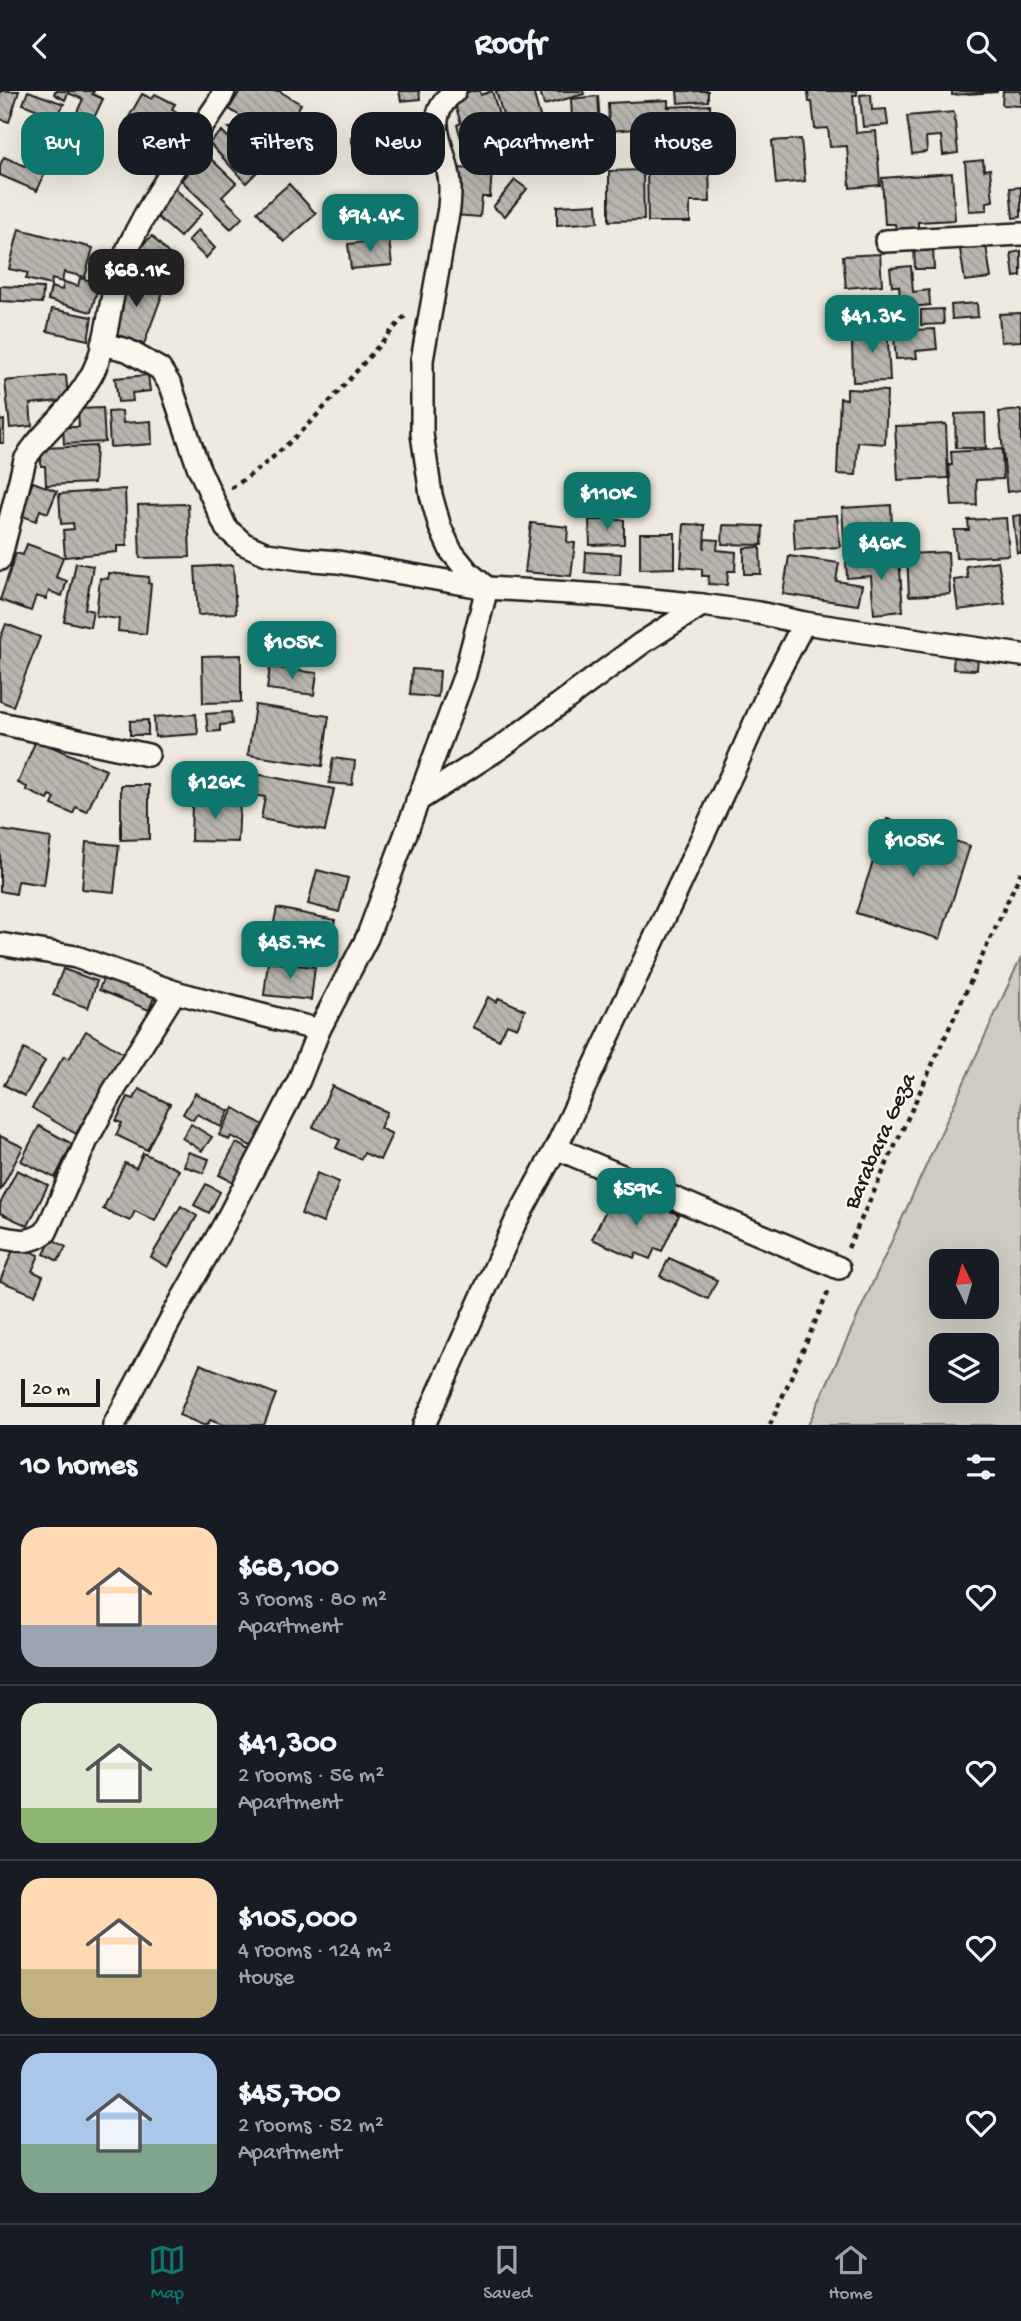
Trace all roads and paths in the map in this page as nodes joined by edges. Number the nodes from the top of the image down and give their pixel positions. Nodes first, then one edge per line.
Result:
1 (224, 91) edge
2 (455, 91) edge
3 (1021, 234) edge
4 (886, 241) dead end
5 (407, 314) dead end
6 (102, 344) junction
7 (212, 500) junction
8 (0, 559) edge
9 (487, 588) junction
10 (702, 605) junction
11 (804, 623) junction
12 (1021, 655) edge
13 (0, 723) edge
14 (148, 755) dead end
15 (417, 801) junction
16 (1021, 872) edge
17 (0, 944) edge
18 (175, 992) junction
19 (319, 1030) junction
20 (556, 1148) junction
21 (0, 1237) edge
22 (839, 1268) junction
23 (114, 1425) edge
24 (424, 1425) edge
25 (771, 1425) edge

1 - 6 street
2 - 9 street
3 - 4 street
5 - 7 path
6 - 7 street
6 - 8 street
7 - 9 street
9 - 10 street
9 - 15 street
10 - 11 street
10 - 15 street
11 - 12 street
11 - 20 street
13 - 14 street
15 - 19 street
16 - 22 path, Barabara Geza
17 - 18 street
18 - 19 street
18 - 21 street
19 - 23 street
20 - 22 street
20 - 24 street
22 - 25 path, Barabara Geza

